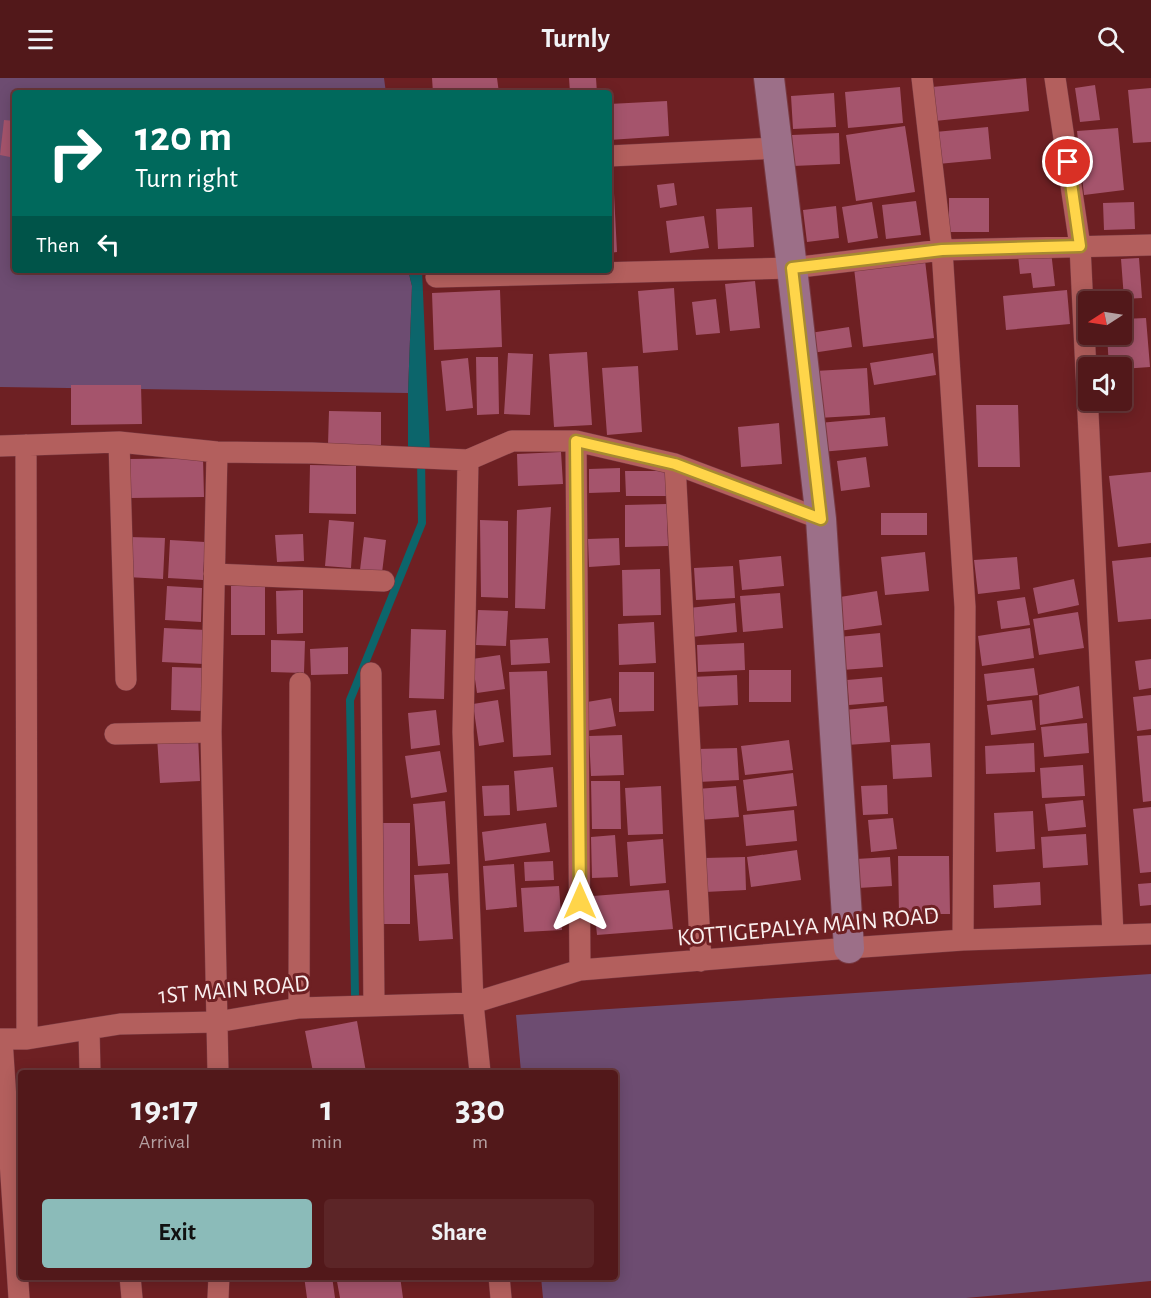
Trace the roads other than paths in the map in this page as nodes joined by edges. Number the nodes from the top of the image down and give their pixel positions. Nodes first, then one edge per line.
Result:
1 (769, 78) edge
2 (922, 78) edge
3 (1055, 78) edge
4 (777, 148) junction
5 (612, 156) edge
6 (1151, 245) edge
7 (1080, 246) junction
8 (942, 250) junction
9 (792, 268) junction
10 (594, 273) edge
11 (612, 273) edge
12 (436, 277) dead end
13 (576, 441) junction
14 (119, 442) junction
15 (26, 445) junction
16 (0, 446) edge
17 (217, 452) junction
18 (468, 460) junction
19 (675, 464) junction
20 (821, 519) junction
21 (214, 574) junction
22 (384, 581) dead end
23 (371, 673) dead end
24 (126, 680) dead end
25 (300, 683) dead end
26 (211, 732) junction
27 (115, 734) dead end
28 (1113, 934) junction
29 (1151, 934) edge
30 (963, 940) junction
31 (849, 948) junction
32 (701, 961) junction
33 (580, 970) junction
34 (473, 1003) junction
35 (374, 1006) junction
36 (299, 1008) junction
37 (217, 1022) junction
38 (89, 1029) junction
39 (1, 1039) edge
40 (27, 1039) junction
41 (90, 1070) edge
42 (218, 1070) edge
43 (480, 1070) edge
44 (130, 1280) edge
45 (219, 1280) edge
46 (499, 1280) edge
47 (19, 1298) edge
48 (132, 1298) edge
49 (218, 1298) edge
50 (501, 1298) edge

1 - 4 street
2 - 8 street
3 - 7 street
4 - 5 street
4 - 9 street
6 - 7 street
7 - 8 street
7 - 28 street
8 - 9 street
8 - 30 street
9 - 11 street
9 - 20 street
10 - 12 street
13 - 18 street
13 - 19 street
13 - 33 street
14 - 15 street
14 - 17 street
14 - 24 street
15 - 16 street
15 - 40 street
17 - 18 street
17 - 21 street
18 - 34 street
19 - 20 street
19 - 32 street
20 - 31 street
21 - 22 street
21 - 26 street
23 - 35 street
25 - 36 street
26 - 27 street
26 - 37 street
28 - 29 street, KOTTIGEPALYA MAIN ROAD
28 - 30 street, KOTTIGEPALYA MAIN ROAD
30 - 31 street, KOTTIGEPALYA MAIN ROAD
31 - 32 street, KOTTIGEPALYA MAIN ROAD
32 - 33 street, KOTTIGEPALYA MAIN ROAD
33 - 34 street, KOTTIGEPALYA MAIN ROAD
34 - 35 street, 1ST MAIN ROAD
34 - 43 street
35 - 36 street, 1ST MAIN ROAD
36 - 37 street, 1ST MAIN ROAD
37 - 38 street, 1ST MAIN ROAD
37 - 42 street
38 - 40 street, 1ST MAIN ROAD
38 - 41 street
39 - 40 street, 1ST MAIN ROAD
39 - 47 street
44 - 48 street
45 - 49 street
46 - 50 street

